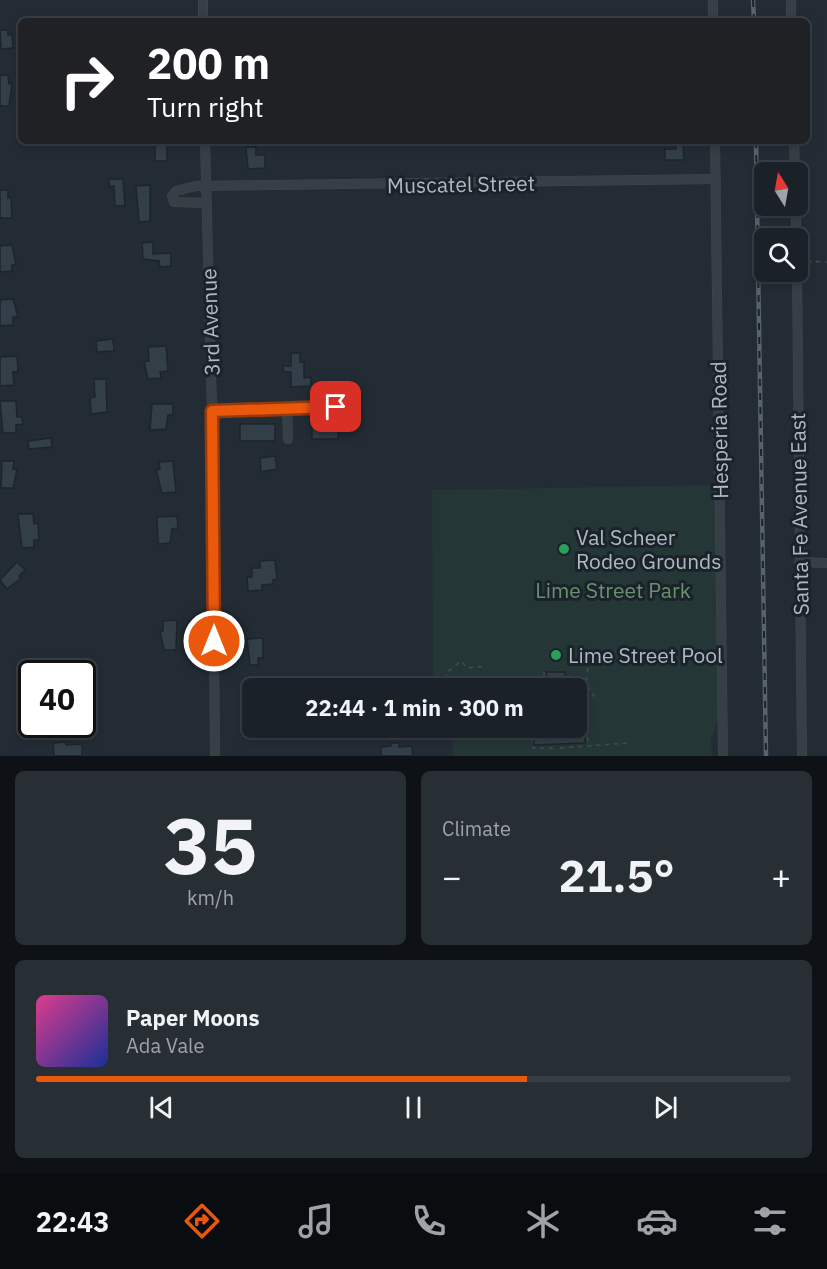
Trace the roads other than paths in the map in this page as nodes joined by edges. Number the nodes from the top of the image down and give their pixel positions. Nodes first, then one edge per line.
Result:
1 (203, 0) edge
2 (713, 0) edge
3 (791, 0) edge
4 (203, 18) edge
5 (713, 18) edge
6 (792, 18) edge
7 (205, 144) edge
8 (715, 144) edge
9 (794, 144) edge
10 (795, 162) edge
11 (716, 179) junction
12 (206, 186) junction
13 (207, 203) junction
14 (797, 282) edge
15 (336, 407) dead end
16 (287, 409) junction
17 (212, 411) junction
18 (288, 439) dead end
19 (800, 562) junction
20 (827, 563) edge
21 (215, 756) edge
22 (723, 756) edge
23 (802, 756) edge

1 - 4 street
2 - 5 street
3 - 6 street
7 - 12 street, 3rd Avenue
8 - 11 street, Hesperia Road
9 - 10 street
11 - 12 street, Muscatel Street
11 - 22 street, Hesperia Road
12 - 13 street, 3rd Avenue
12 - 13 street, Muscatel Street
13 - 17 street, 3rd Avenue
14 - 19 street, Santa Fe Avenue East
15 - 16 street
16 - 17 street
16 - 18 street
17 - 21 street, 3rd Avenue
19 - 20 street
19 - 23 street, Santa Fe Avenue East

